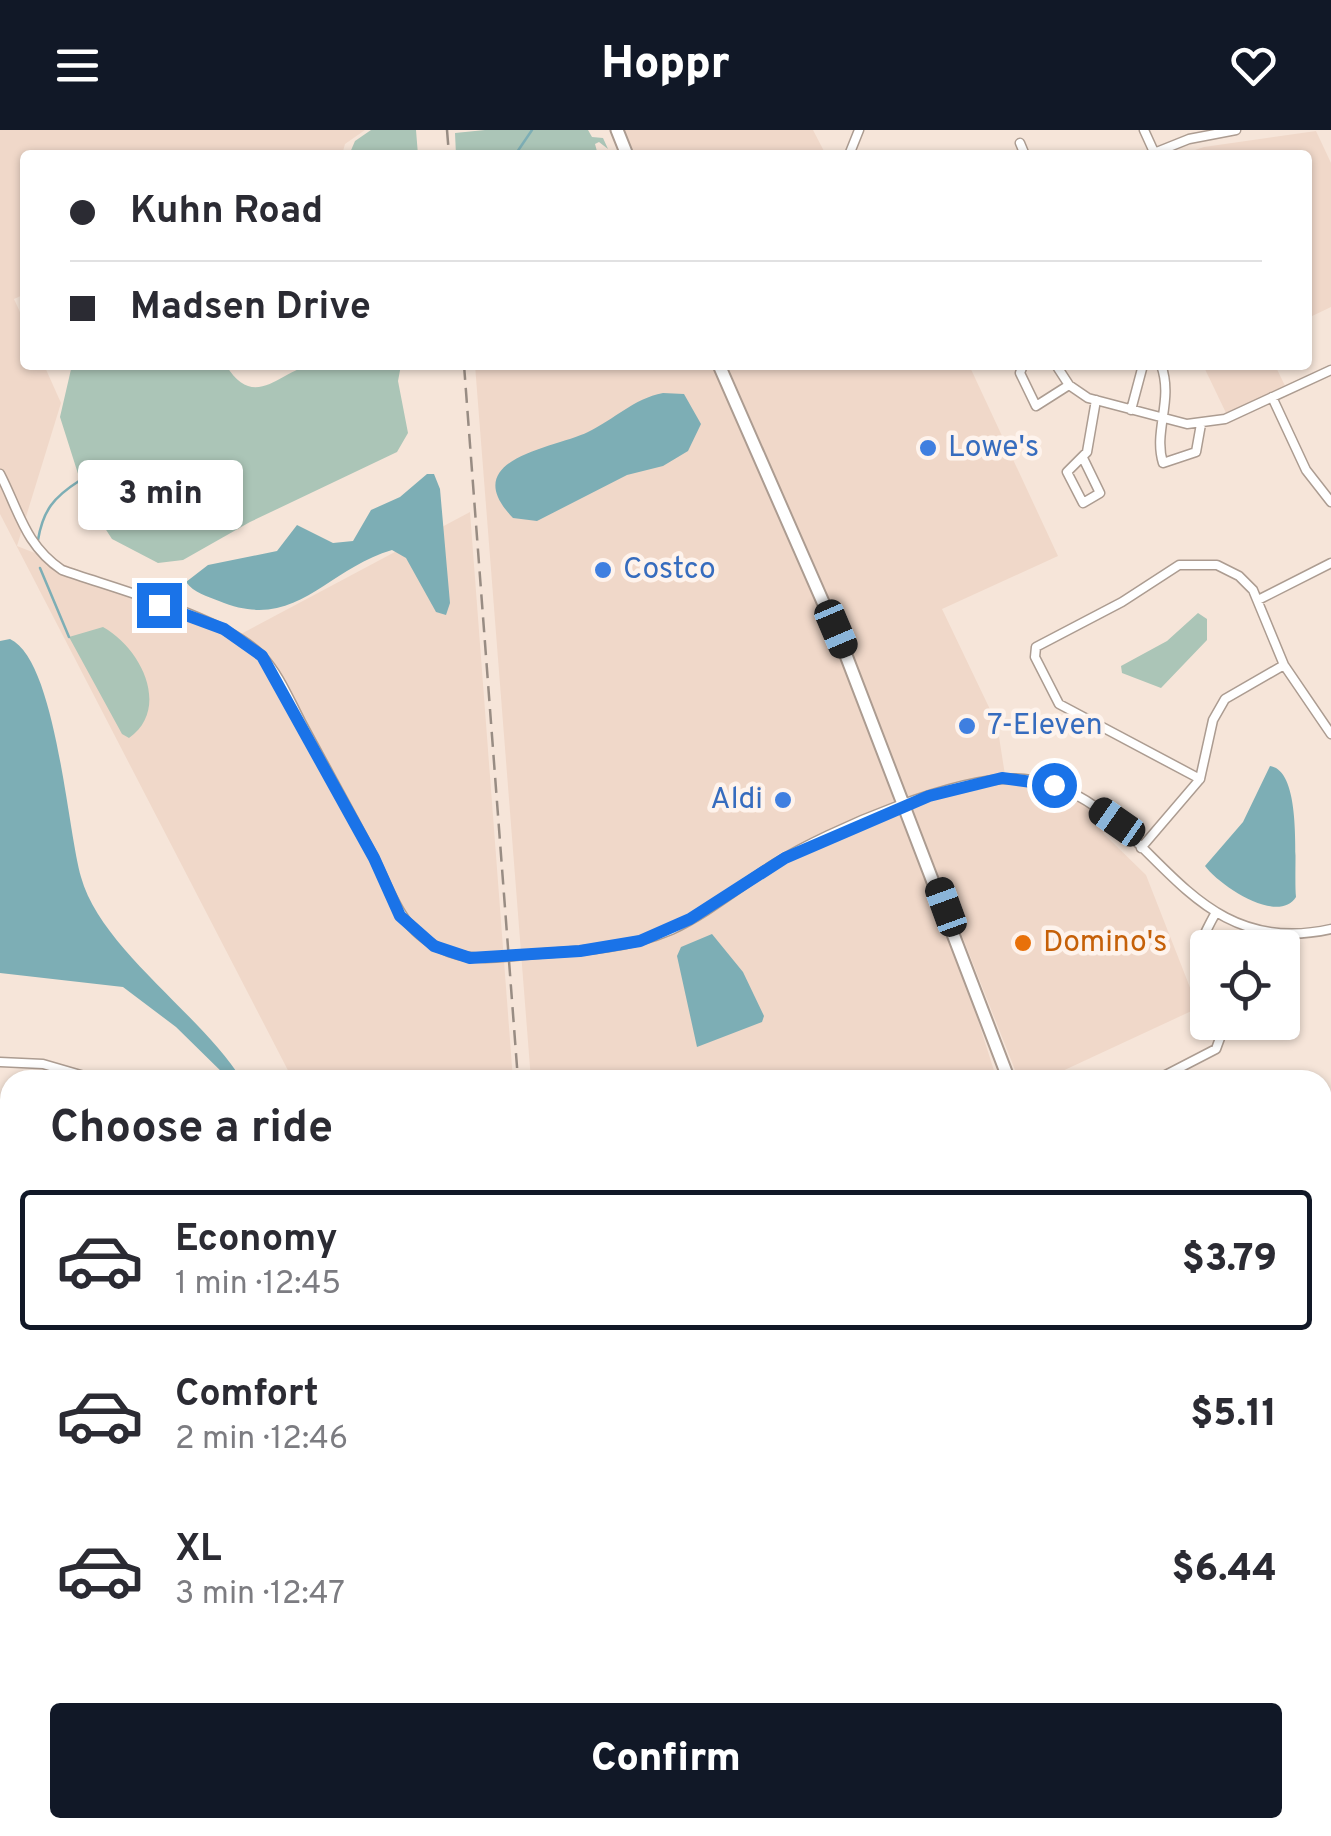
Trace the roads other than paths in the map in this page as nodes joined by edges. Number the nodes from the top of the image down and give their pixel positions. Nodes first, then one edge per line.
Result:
1 (1236, 130) edge
2 (1020, 143) dead end
3 (1023, 150) edge
4 (1162, 150) edge
5 (721, 370) edge
6 (1021, 370) edge
7 (1059, 370) edge
8 (1142, 370) edge
9 (1162, 370) edge
10 (1331, 370) edge
11 (1068, 385) junction
12 (1272, 397) junction
13 (1096, 400) junction
14 (1131, 410) junction
15 (1165, 419) junction
16 (1201, 424) junction
17 (1083, 458) junction
18 (0, 474) edge
19 (1330, 497) edge
20 (1331, 563) edge
21 (1258, 600) junction
22 (1284, 665) junction
23 (1331, 734) edge
24 (1200, 779) junction
25 (906, 806) junction
26 (1141, 848) junction
27 (1215, 914) junction
28 (1331, 929) edge
29 (1207, 930) edge
30 (1219, 1040) edge
31 (2, 1062) edge
32 (64, 1070) edge
33 (1005, 1070) edge
34 (1176, 1070) edge

1 - 4 street
2 - 3 street
5 - 25 main road
6 - 11 street
7 - 11 street
8 - 14 street
9 - 15 street
10 - 12 street
11 - 13 street
12 - 16 street
12 - 19 street
13 - 14 street
13 - 17 street
14 - 15 street
15 - 16 street
15 - 16 street
17 - 17 street
18 - 25 street
20 - 21 street
21 - 22 street
21 - 24 street
22 - 23 street
22 - 24 street
24 - 26 street
25 - 26 street
25 - 33 main road
26 - 27 street
27 - 28 street
27 - 29 street
30 - 34 street
31 - 32 street

